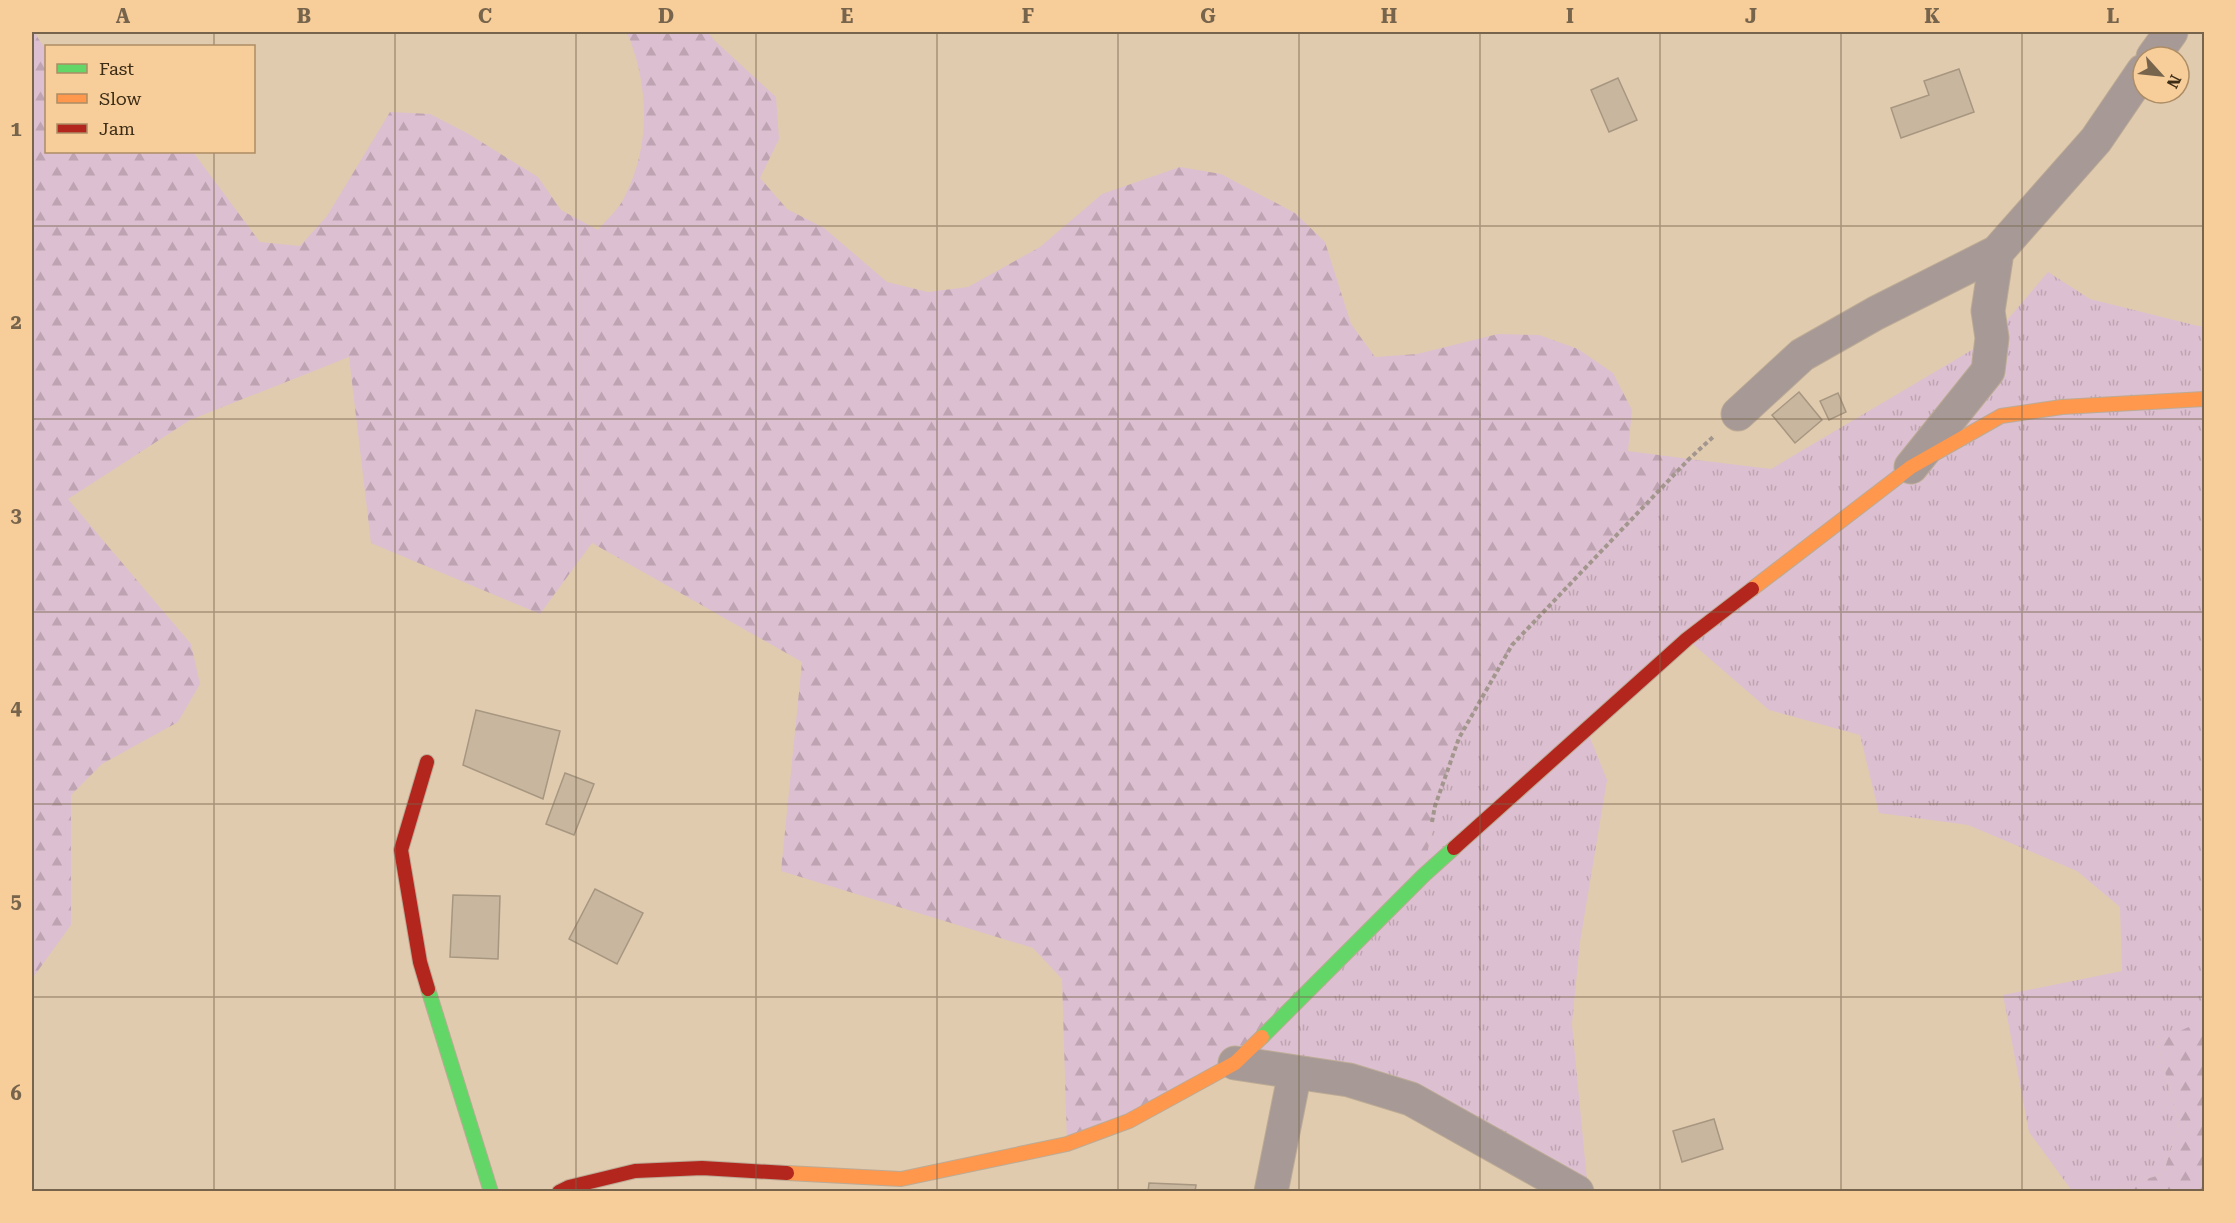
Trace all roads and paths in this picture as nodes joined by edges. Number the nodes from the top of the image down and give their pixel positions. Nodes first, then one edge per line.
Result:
1 (2171, 32) edge
2 (2162, 45) edge
3 (2131, 89) edge
4 (1997, 252) junction
5 (2205, 399) edge
6 (1737, 414) joint
7 (1911, 467) junction
8 (427, 762) dead end
9 (1424, 875) junction
10 (1235, 1063) junction
11 (1295, 1072) junction
12 (491, 1191) edge
13 (559, 1191) edge
14 (1271, 1191) edge
15 (1578, 1191) edge

1 - 2 street
3 - 4 street
4 - 6 street
4 - 7 street
5 - 7 street
6 - 9 path
7 - 9 street
8 - 12 street
9 - 10 street
10 - 11 street
10 - 13 street
11 - 14 street
11 - 15 street

